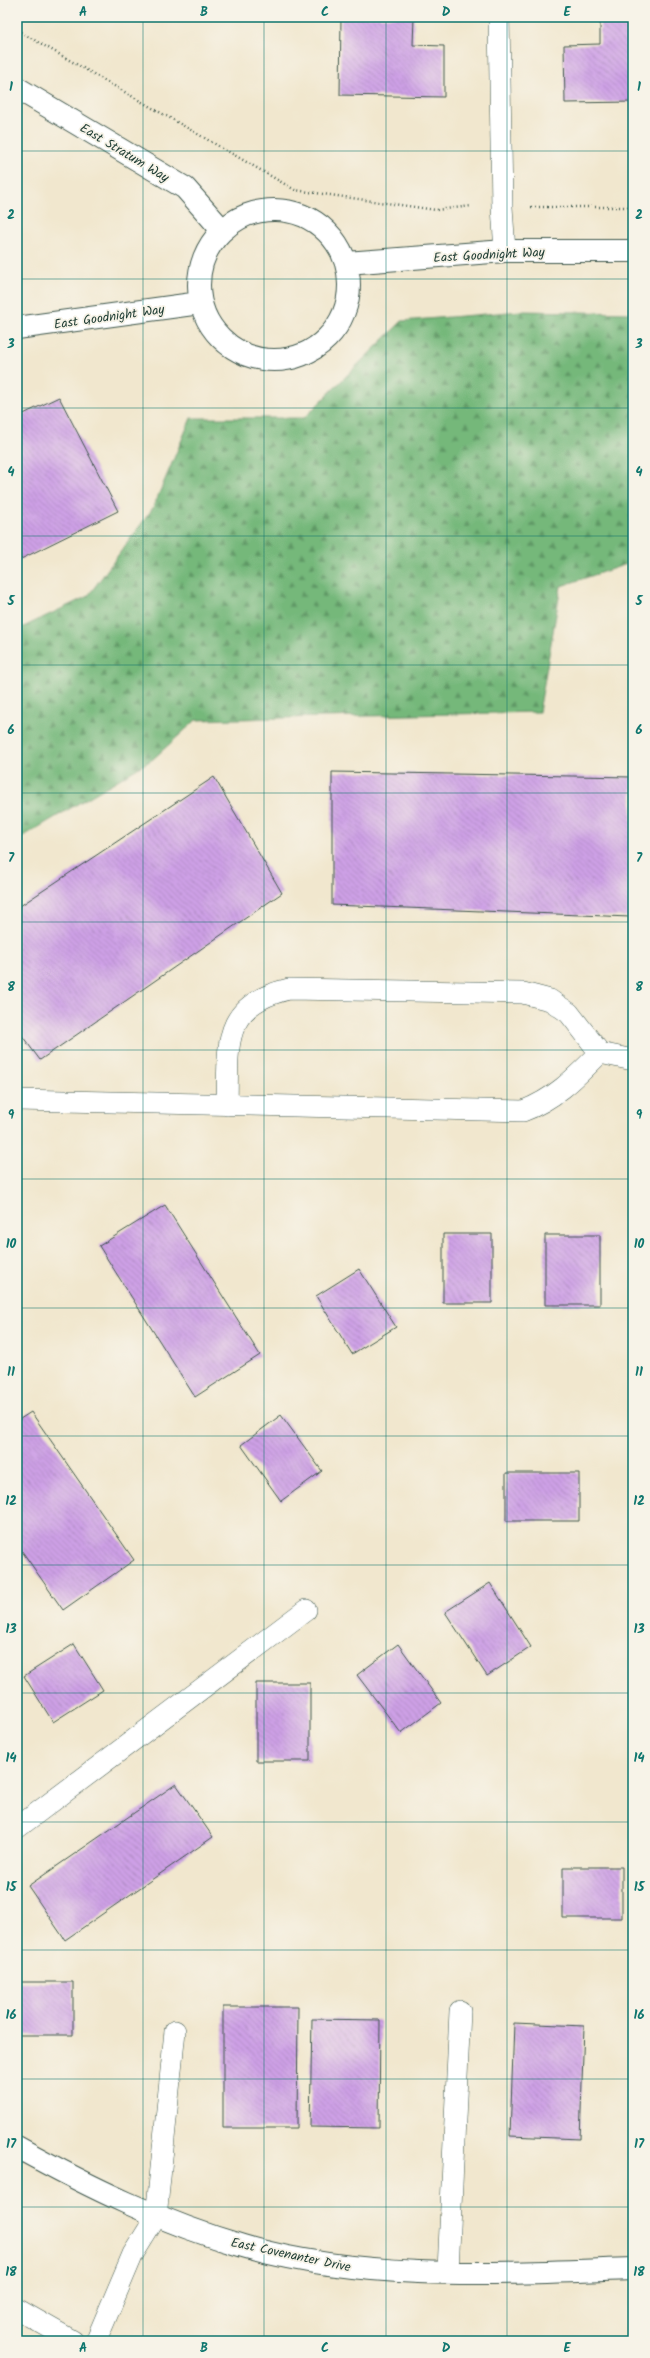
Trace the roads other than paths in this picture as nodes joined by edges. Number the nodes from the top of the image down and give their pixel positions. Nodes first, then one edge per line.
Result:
1 (499, 17) edge
2 (17, 88) edge
3 (222, 230) junction
4 (505, 251) junction
5 (633, 251) edge
6 (346, 263) junction
7 (200, 303) junction
8 (17, 328) edge
9 (600, 1053) junction
10 (633, 1060) edge
11 (17, 1100) edge
12 (227, 1104) junction
13 (306, 1610) dead end
14 (17, 1828) edge
15 (460, 2011) dead end
16 (175, 2031) dead end
17 (17, 2147) edge
18 (156, 2217) junction
19 (633, 2269) edge
20 (448, 2271) junction
21 (17, 2308) edge
22 (73, 2341) edge
23 (96, 2341) edge

1 - 4 lane
2 - 3 street, East Stratum Way
3 - 6 street
3 - 7 street
4 - 5 street, East Goodnight Way
4 - 6 street, East Goodnight Way
6 - 7 street
7 - 8 street, East Goodnight Way
9 - 10 lane
9 - 12 lane
9 - 12 lane
11 - 12 lane
13 - 14 lane
15 - 20 lane
16 - 18 lane
17 - 18 street, East Covenanter Drive
18 - 20 street, East Covenanter Drive
18 - 23 lane
19 - 20 street, East Covenanter Drive
21 - 22 lane

